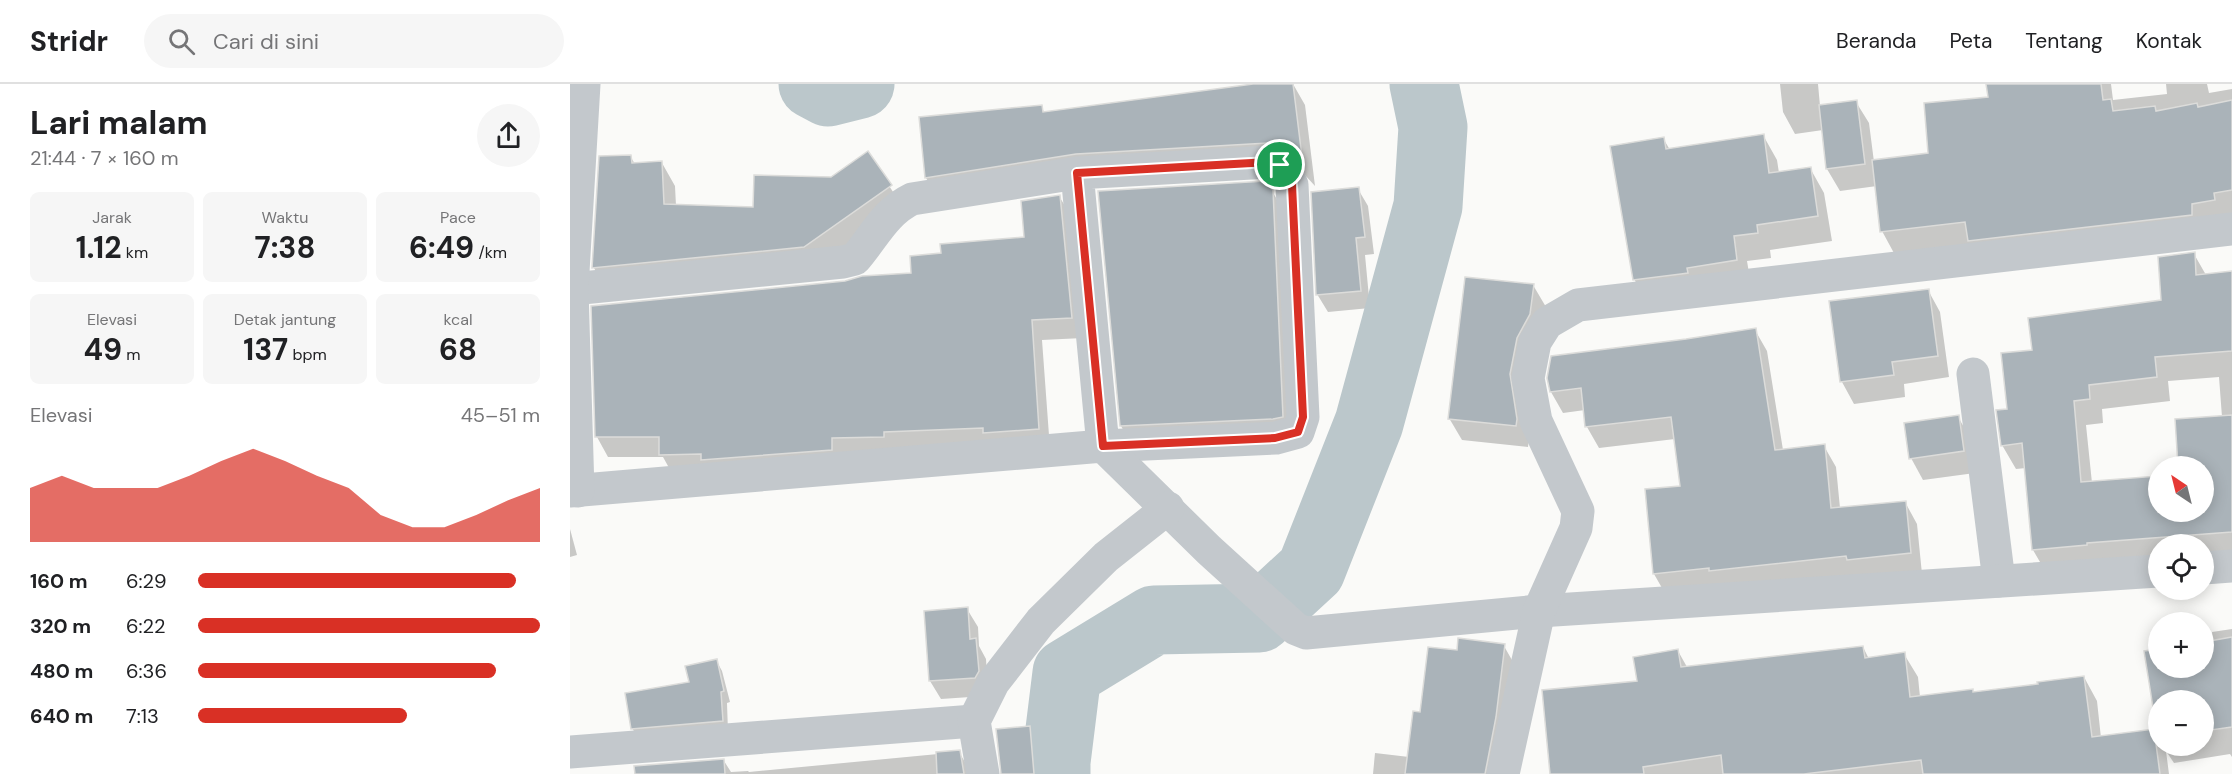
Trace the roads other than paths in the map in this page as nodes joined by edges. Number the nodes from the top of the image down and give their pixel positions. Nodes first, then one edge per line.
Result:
1 (584, 84) edge
2 (1077, 173) junction
3 (574, 190) edge
4 (2232, 230) edge
5 (572, 289) junction
6 (1973, 374) dead end
7 (1103, 446) junction
8 (574, 491) edge
9 (1168, 508) junction
10 (2232, 566) edge
11 (2214, 567) edge
12 (2148, 572) edge
13 (1999, 581) junction
14 (1539, 611) junction
15 (974, 721) junction
16 (570, 752) edge
17 (983, 774) edge
18 (1503, 774) edge

1 - 3 street
2 - 5 street
2 - 7 street
2 - 7 street
3 - 5 street
4 - 14 street
5 - 8 street
6 - 13 street
7 - 8 street
7 - 9 street
9 - 14 street
9 - 15 street
10 - 11 street
12 - 13 street
13 - 14 street
14 - 18 street
15 - 16 street
15 - 17 street

